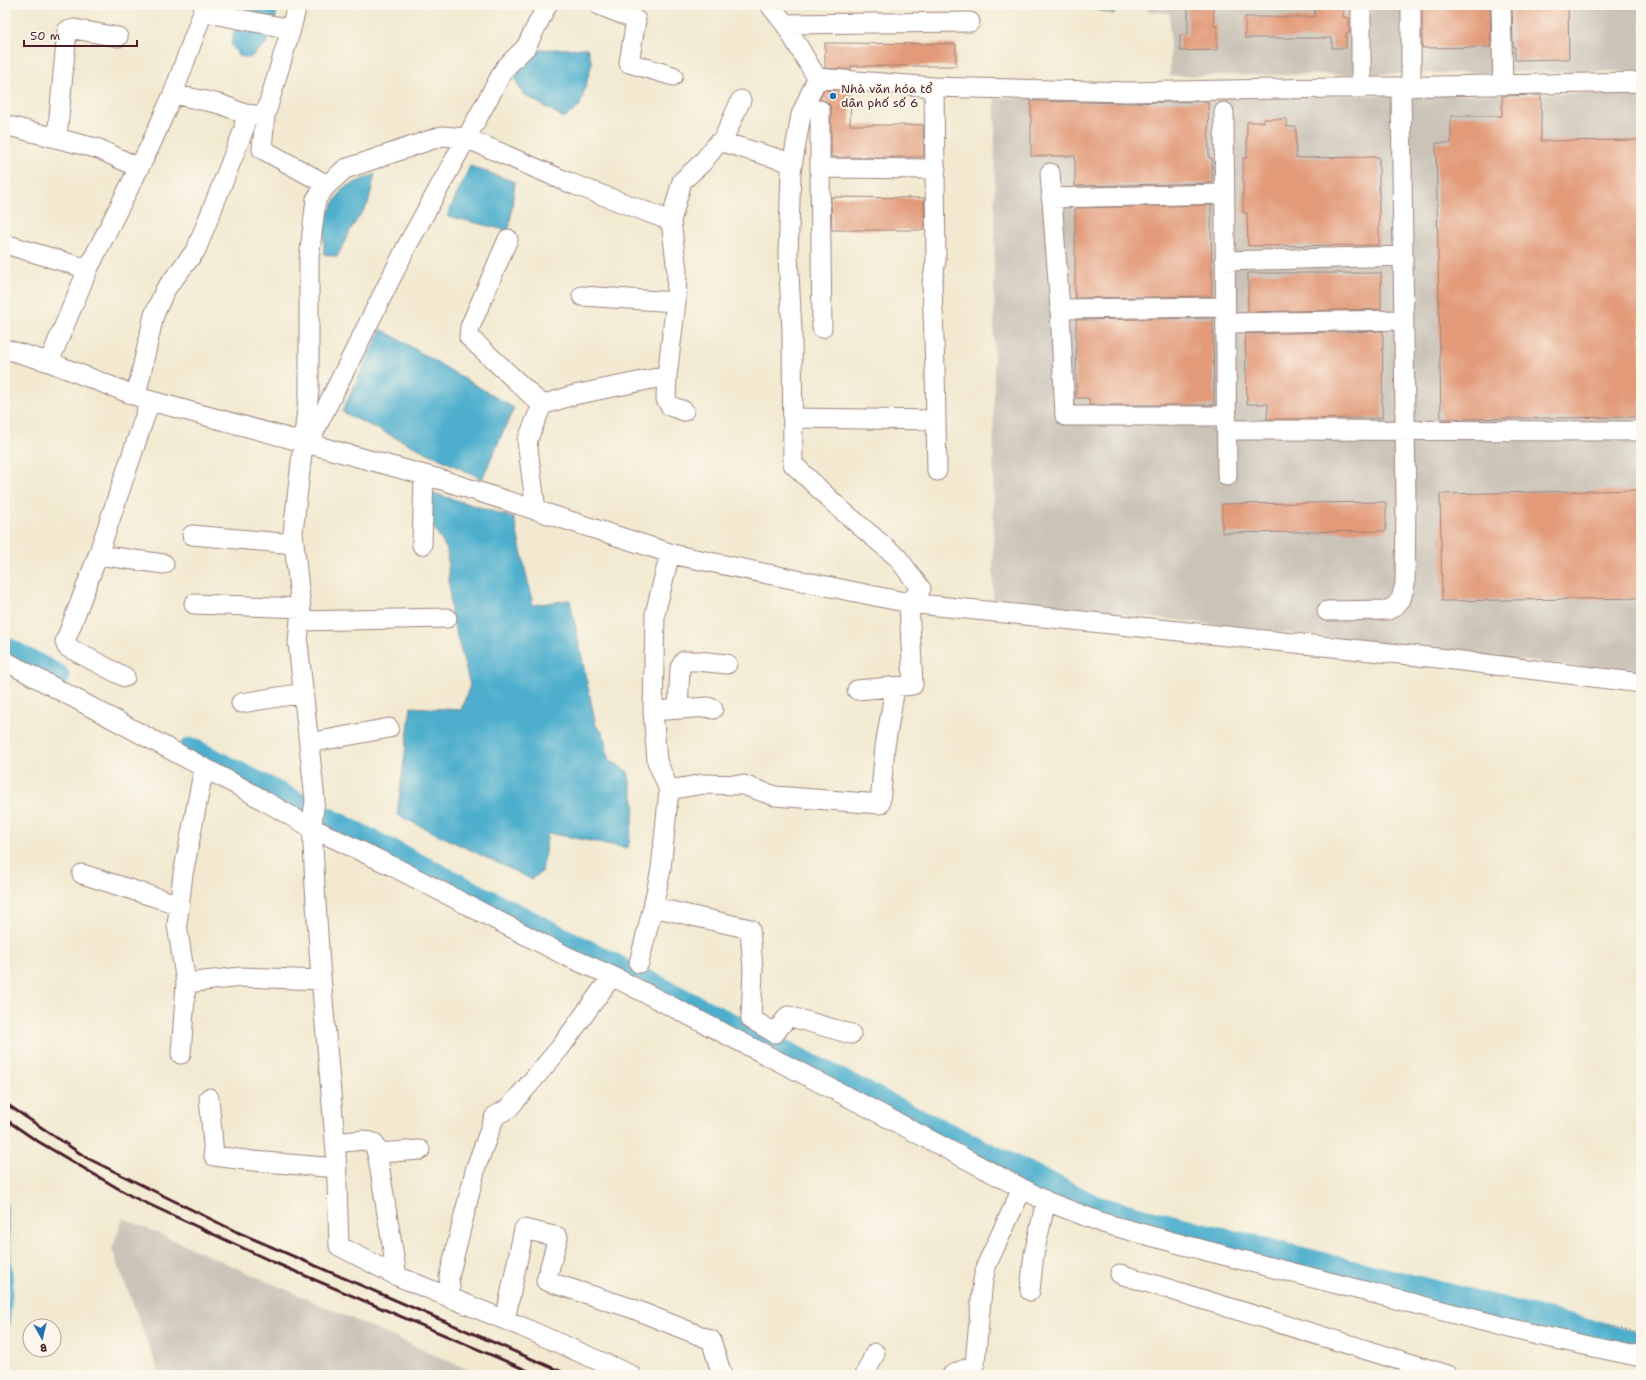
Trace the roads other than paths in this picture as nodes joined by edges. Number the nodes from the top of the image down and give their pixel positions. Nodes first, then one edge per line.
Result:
1 (297, 5) edge
2 (547, 5) edge
3 (599, 5) edge
4 (770, 5) edge
5 (1361, 5) edge
6 (1411, 5) edge
7 (1501, 5) edge
8 (203, 8) edge
9 (970, 22) dead end
10 (785, 24) junction
11 (286, 28) junction
12 (118, 37) dead end
13 (673, 76) dead end
14 (817, 78) junction
15 (1641, 82) edge
16 (1503, 85) junction
17 (934, 87) junction
18 (1406, 87) junction
19 (1361, 88) junction
20 (173, 94) junction
21 (742, 100) dead end
22 (820, 110) dead end
23 (1224, 112) dead end
24 (245, 114) junction
25 (265, 116) junction
26 (5, 125) edge
27 (57, 138) junction
28 (466, 138) junction
29 (722, 142) junction
30 (792, 163) junction
31 (139, 168) junction
32 (820, 168) junction
33 (936, 169) junction
34 (1050, 173) dead end
35 (327, 185) junction
36 (1224, 194) junction
37 (1051, 198) junction
38 (671, 221) junction
39 (508, 239) dead end
40 (5, 244) edge
41 (1403, 256) junction
42 (1225, 261) junction
43 (88, 269) junction
44 (582, 296) dead end
45 (676, 302) junction
46 (1060, 309) junction
47 (1226, 315) junction
48 (1404, 320) junction
49 (822, 328) dead end
50 (5, 349) edge
51 (49, 362) junction
52 (667, 376) junction
53 (143, 398) junction
54 (542, 405) junction
55 (684, 411) dead end
56 (793, 418) junction
57 (936, 420) junction
58 (1226, 423) junction
59 (1406, 430) junction
60 (1641, 431) edge
61 (306, 444) junction
62 (937, 471) dead end
63 (424, 475) junction
64 (1227, 476) dead end
65 (536, 510) junction
66 (192, 535) dead end
67 (294, 544) junction
68 (422, 545) dead end
69 (670, 553) junction
70 (98, 555) junction
71 (164, 564) dead end
72 (909, 603) junction
73 (194, 604) dead end
74 (1327, 611) dead end
75 (301, 615) junction
76 (447, 618) dead end
77 (5, 661) edge
78 (727, 664) dead end
79 (125, 677) dead end
80 (1641, 683) edge
81 (895, 688) junction
82 (857, 690) dead end
83 (304, 693) junction
84 (241, 703) dead end
85 (678, 709) junction
86 (713, 709) dead end
87 (652, 711) junction
88 (388, 728) dead end
89 (309, 743) junction
90 (204, 768) junction
91 (669, 790) junction
92 (312, 825) junction
93 (82, 874) dead end
94 (180, 905) junction
95 (653, 907) junction
96 (639, 963) dead end
97 (612, 976) junction
98 (321, 980) junction
99 (186, 983) junction
100 (851, 1034) dead end
101 (181, 1054) dead end
102 (209, 1098) dead end
103 (336, 1143) junction
104 (420, 1150) dead end
105 (378, 1158) junction
106 (337, 1168) junction
107 (1022, 1189) junction
108 (1046, 1201) junction
109 (1120, 1274) dead end
110 (397, 1276) junction
111 (1030, 1291) dead end
112 (451, 1299) junction
113 (505, 1320) junction
114 (875, 1353) dead end
115 (1641, 1357) edge
116 (1437, 1373) edge
117 (631, 1375) edge
118 (722, 1375) edge
119 (865, 1375) edge
120 (952, 1375) edge

1 - 11 street
2 - 28 street
3 - 13 street
4 - 10 street
5 - 19 street
6 - 18 street
7 - 16 street
8 - 11 street
8 - 20 street
9 - 10 street
10 - 14 street
11 - 25 street
12 - 27 street
14 - 17 street
14 - 30 street
15 - 16 street
16 - 18 street
17 - 19 street
17 - 33 street
18 - 19 street
18 - 41 street
20 - 24 street
20 - 31 street
21 - 29 street
22 - 32 street
23 - 36 street
24 - 25 street
24 - 53 street
25 - 35 street
26 - 27 street
27 - 31 street
28 - 35 street
28 - 38 street
28 - 61 street
29 - 30 street
29 - 38 street
30 - 56 street
31 - 43 street
32 - 33 street
32 - 49 street
33 - 57 street
34 - 37 street
35 - 61 street
36 - 37 street
36 - 42 street
37 - 46 street
38 - 45 street
39 - 54 street
40 - 43 street
41 - 42 street
41 - 48 street
42 - 47 street
43 - 51 street
44 - 45 street
45 - 52 street
46 - 47 street
46 - 58 street
47 - 48 street
47 - 58 street
48 - 59 street
50 - 51 street
51 - 53 street
52 - 54 street
52 - 55 street
53 - 61 street
53 - 70 street
54 - 65 street
56 - 57 street
56 - 72 street
57 - 62 street
58 - 59 street
58 - 64 street
59 - 60 street
59 - 74 street
61 - 63 street
61 - 67 street
63 - 65 street
63 - 68 street
65 - 69 street
66 - 67 street
67 - 75 street
69 - 72 street
69 - 87 street
70 - 71 street
70 - 79 street
72 - 80 street
72 - 81 street
73 - 75 street
75 - 76 street
75 - 83 street
77 - 90 street
78 - 85 street
81 - 82 street
81 - 91 street
83 - 84 street
83 - 89 street
85 - 86 street
85 - 87 street
87 - 91 street
88 - 89 street
89 - 92 street
90 - 92 street
90 - 94 street
91 - 95 street
92 - 97 street
92 - 98 street
93 - 94 street
94 - 99 street
95 - 96 street
95 - 100 street
97 - 107 street
97 - 112 street
98 - 99 street
98 - 103 street
99 - 101 street
102 - 106 street
103 - 105 street
103 - 106 street
104 - 105 street
105 - 110 street
106 - 110 street
107 - 108 street
107 - 120 street
108 - 111 street
108 - 115 street
109 - 116 street
110 - 112 street
112 - 113 street
113 - 117 street
113 - 118 street
114 - 119 street

